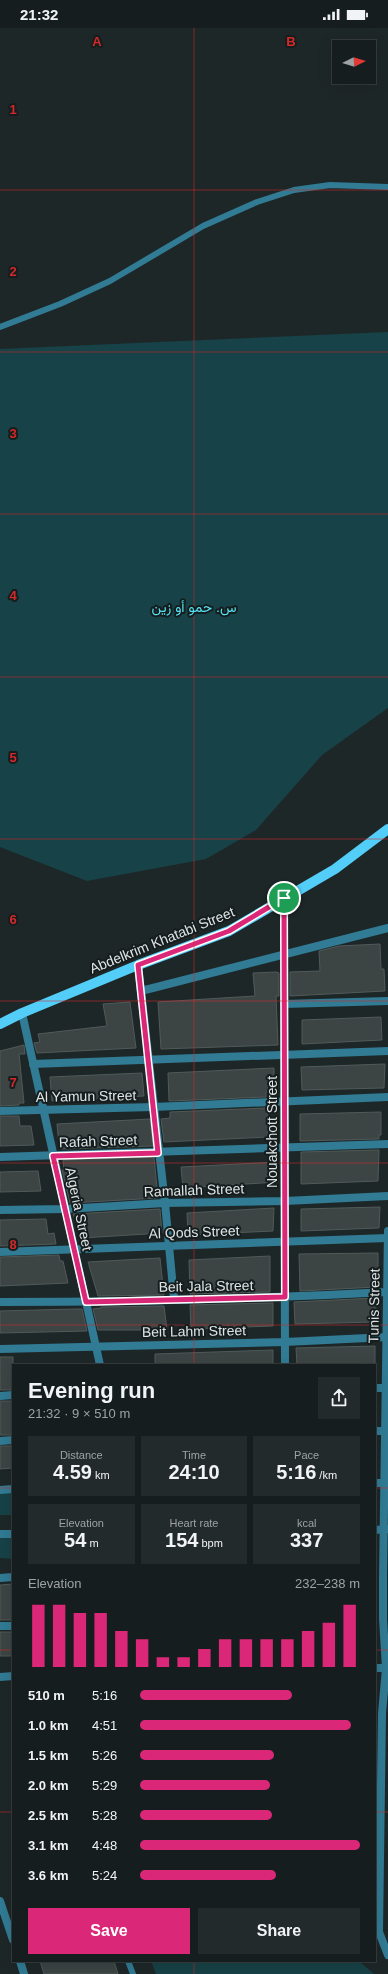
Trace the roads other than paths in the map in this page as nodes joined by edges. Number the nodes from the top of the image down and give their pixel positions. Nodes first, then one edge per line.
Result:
1 (388, 187) edge
2 (0, 326) edge
3 (388, 829) edge
4 (284, 898) junction
5 (388, 928) edge
6 (284, 954) junction
7 (138, 965) junction
8 (141, 991) junction
9 (388, 1001) edge
10 (284, 1004) junction
11 (22, 1013) junction
12 (0, 1024) edge
13 (388, 1051) edge
14 (284, 1056) junction
15 (148, 1060) junction
16 (33, 1064) junction
17 (388, 1097) edge
18 (284, 1101) junction
19 (154, 1107) junction
20 (43, 1109) junction
21 (0, 1111) edge
22 (388, 1144) edge
23 (285, 1148) junction
24 (158, 1153) junction
25 (53, 1156) junction
26 (0, 1157) edge
27 (388, 1196) edge
28 (285, 1201) junction
29 (165, 1203) junction
30 (65, 1209) junction
31 (0, 1210) edge
32 (388, 1236) edge
33 (285, 1242) junction
34 (168, 1245) junction
35 (74, 1250) junction
36 (0, 1252) edge
37 (387, 1292) edge
38 (285, 1297) junction
39 (174, 1299) junction
40 (0, 1302) edge
41 (86, 1302) junction
42 (387, 1337) edge
43 (285, 1342) junction
44 (96, 1347) junction
45 (0, 1349) edge
46 (100, 1364) edge
47 (285, 1364) edge
48 (376, 1388) edge
49 (387, 1388) edge
50 (0, 1396) edge
51 (12, 1396) edge
52 (376, 1431) edge
53 (387, 1431) edge
54 (12, 1440) edge
55 (0, 1441) edge
56 (386, 1483) edge
57 (0, 1490) edge
58 (12, 1490) edge
59 (386, 1529) edge
60 (376, 1530) edge
61 (0, 1534) edge
62 (12, 1534) edge
63 (382, 1575) edge
64 (12, 1577) edge
65 (0, 1578) edge
66 (382, 1619) edge
67 (0, 1626) edge
68 (12, 1626) edge
69 (376, 1668) edge
70 (387, 1668) edge
71 (12, 1676) edge
72 (0, 1677) edge
73 (382, 1713) edge
74 (381, 1762) edge
75 (381, 1810) edge
76 (381, 1859) edge
77 (0, 1901) edge
78 (377, 1931) edge
79 (12, 1937) edge
80 (388, 1955) edge
81 (20, 1962) edge
82 (128, 1962) edge
83 (24, 1974) edge
84 (133, 1974) edge

1 - 2 lane
3 - 4 main road, Abdelkrim Khatabi Street
4 - 6 street, Nouakchott Street
4 - 7 main road, Abdelkrim Khatabi Street
5 - 6 street
6 - 8 street
6 - 10 street, Nouakchott Street
7 - 8 street
7 - 11 main road, Abdelkrim Khatabi Street
8 - 15 street
9 - 10 street
10 - 14 street, Nouakchott Street
11 - 12 main road, Abdelkrim Khatabi Street
11 - 16 street, Algeria Street
13 - 14 street
14 - 15 street
14 - 18 street, Nouakchott Street
15 - 16 street
15 - 19 street
16 - 20 street, Algeria Street
17 - 18 street, Al Yamun Street
18 - 19 street, Al Yamun Street
18 - 23 street, Nouakchott Street
19 - 20 street, Al Yamun Street
19 - 24 street
20 - 21 street, Al Yamun Street
20 - 25 street, Algeria Street
22 - 23 street, Rafah Street
23 - 24 street, Rafah Street
23 - 28 street, Nouakchott Street
24 - 25 street, Rafah Street
24 - 29 street
25 - 26 street, Rafah Street
25 - 30 street, Algeria Street
27 - 28 street, Ramallah Street
28 - 29 street, Ramallah Street
28 - 33 street, Nouakchott Street
29 - 30 street, Ramallah Street
29 - 34 street
30 - 31 street, Ramallah Street
30 - 35 street, Algeria Street
32 - 33 street, Al Qods Street
32 - 37 street, Tunis Street
33 - 34 street, Al Qods Street
33 - 38 street, Nouakchott Street
34 - 35 street, Al Qods Street
34 - 39 street
35 - 36 street, Al Qods Street
35 - 41 street, Algeria Street
37 - 38 street, Beit Jala Street
37 - 42 street, Tunis Street
38 - 39 street, Beit Jala Street
38 - 43 street, Nouakchott Street
39 - 41 street, Beit Jala Street
40 - 41 street, Beit Jala Street
41 - 44 street, Algeria Street
42 - 43 street, Beit Lahm Street
42 - 49 street, Tunis Street
43 - 44 street, Beit Lahm Street
43 - 47 street, Nouakchott Street
44 - 45 street, Beit Lahm Street
44 - 46 street, Algeria Street
48 - 49 street
49 - 53 street, Tunis Street
50 - 51 street
52 - 53 street
53 - 56 street, Tunis Street
54 - 55 street
56 - 59 street, Tunis Street
57 - 58 street
59 - 60 street
59 - 63 street, Tunis Street
61 - 62 street
63 - 66 street, Tunis Street
64 - 65 street
66 - 70 street, Tunis Street
67 - 68 street
69 - 70 street
70 - 73 street, Tunis Street
71 - 72 street
73 - 74 street, Tunis Street
74 - 75 street, Tunis Street
75 - 76 street, Tunis Street
76 - 78 street, Tunis Street
77 - 79 street
78 - 80 street, Tunis Street
81 - 83 street
82 - 84 lane

